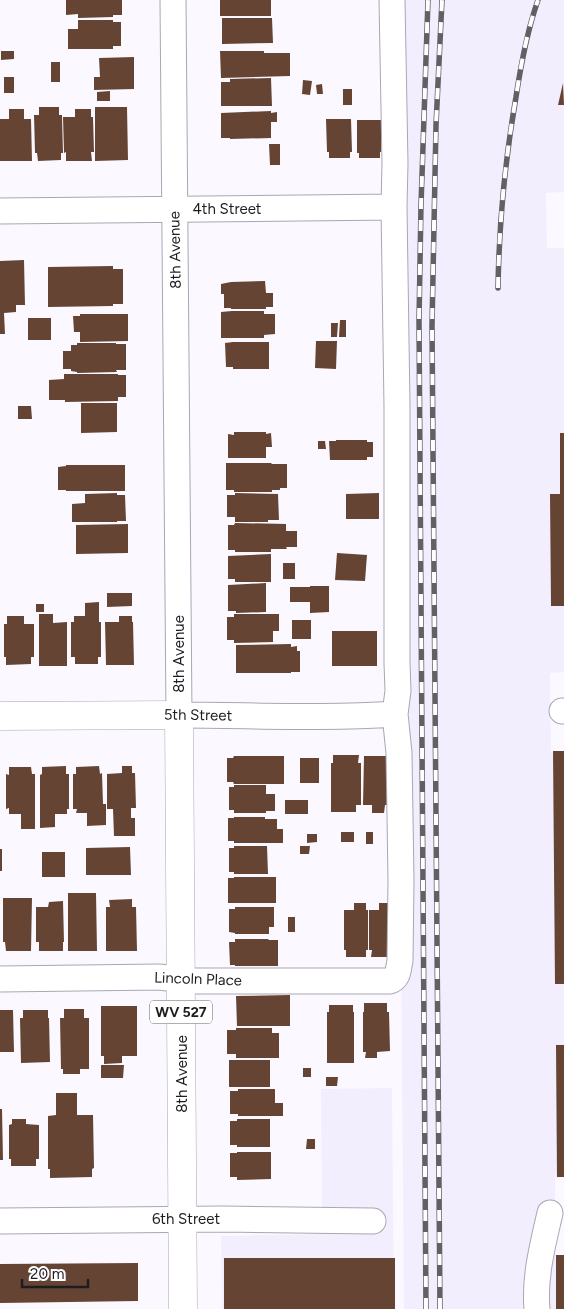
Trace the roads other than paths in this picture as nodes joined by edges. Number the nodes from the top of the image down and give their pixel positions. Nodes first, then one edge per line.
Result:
1 (173, 0) edge
2 (392, 0) edge
3 (394, 207) junction
4 (175, 209) junction
5 (0, 211) edge
6 (179, 714) junction
7 (395, 714) junction
8 (0, 716) edge
9 (0, 979) edge
10 (181, 979) junction
11 (550, 1213) edge
12 (182, 1219) junction
13 (0, 1221) edge
14 (373, 1221) dead end
15 (184, 1309) edge
16 (537, 1309) edge

1 - 4 street, 8th Avenue
2 - 3 street
3 - 4 street, 4th Street
3 - 7 street
4 - 5 street, 4th Street
4 - 6 street, 8th Avenue
6 - 7 street, 5th Street
6 - 8 main road, 5th Street
6 - 10 main road, 8th Avenue / WV 527
7 - 10 street, Lincoln Place
9 - 10 street, Lincoln Place
10 - 12 main road, 8th Avenue / WV 527
11 - 16 street
12 - 13 street, 6th Street
12 - 14 street, 6th Street
12 - 15 main road, 8th Avenue / WV 527

